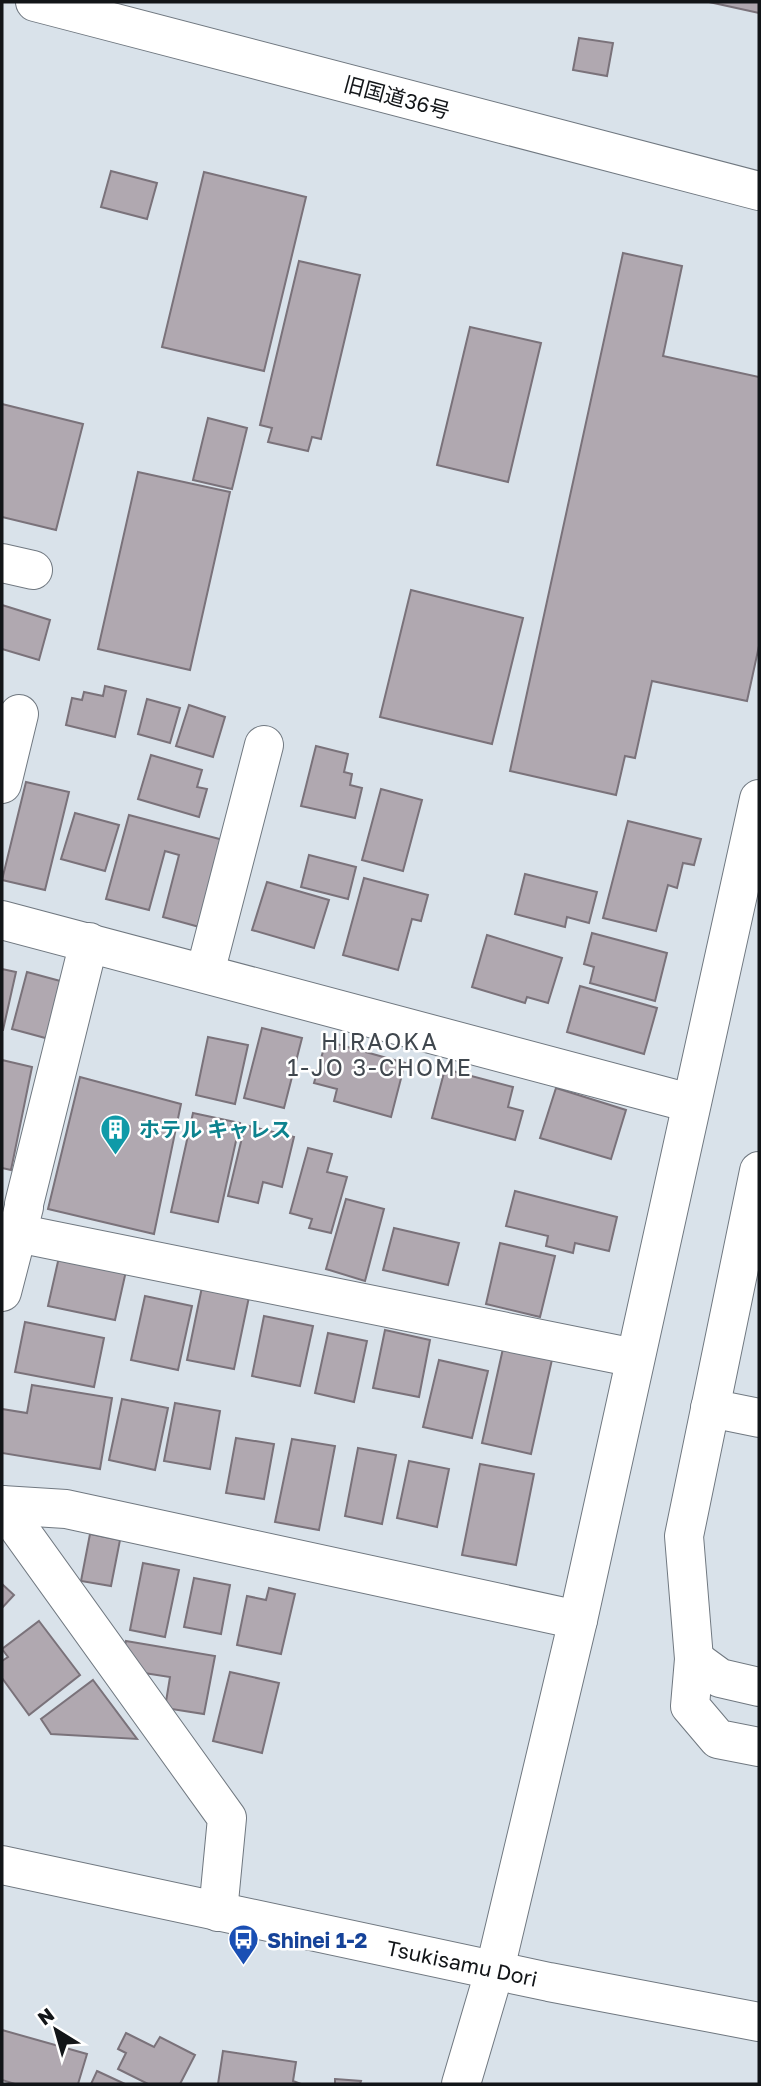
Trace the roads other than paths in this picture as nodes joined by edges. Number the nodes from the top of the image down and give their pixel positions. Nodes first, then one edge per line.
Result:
1 (35, 2) edge
2 (759, 191) edge
3 (19, 714) dead end
4 (264, 745) dead end
5 (2, 784) edge
6 (759, 799) edge
7 (2, 920) edge
8 (89, 942) junction
9 (205, 973) junction
10 (690, 1103) junction
11 (758, 1187) edge
12 (14, 1212) edge
13 (748, 1282) edge
14 (2, 1292) edge
15 (635, 1358) junction
16 (710, 1408) junction
17 (759, 1418) edge
18 (2, 1505) edge
19 (578, 1620) junction
20 (694, 1659) junction
21 (759, 1686) edge
22 (759, 1747) edge
23 (2, 1866) edge
24 (218, 1912) junction
25 (495, 1969) junction
26 (759, 2022) edge
27 (461, 2084) edge

1 - 2 main road, 旧国道36号
3 - 5 main road
4 - 9 main road
6 - 10 main road
7 - 8 main road
8 - 9 main road
8 - 12 main road
9 - 10 main road
10 - 15 main road
11 - 13 main road
12 - 14 main road
12 - 15 main road
13 - 16 main road
15 - 19 main road
16 - 17 main road
16 - 20 main road
18 - 19 main road
18 - 24 main road
19 - 25 main road
20 - 21 main road
20 - 22 main road
23 - 24 main road, Tsukisamu Dori
24 - 25 main road, Tsukisamu Dori
25 - 26 main road, Tsukisamu Dori
25 - 27 main road

